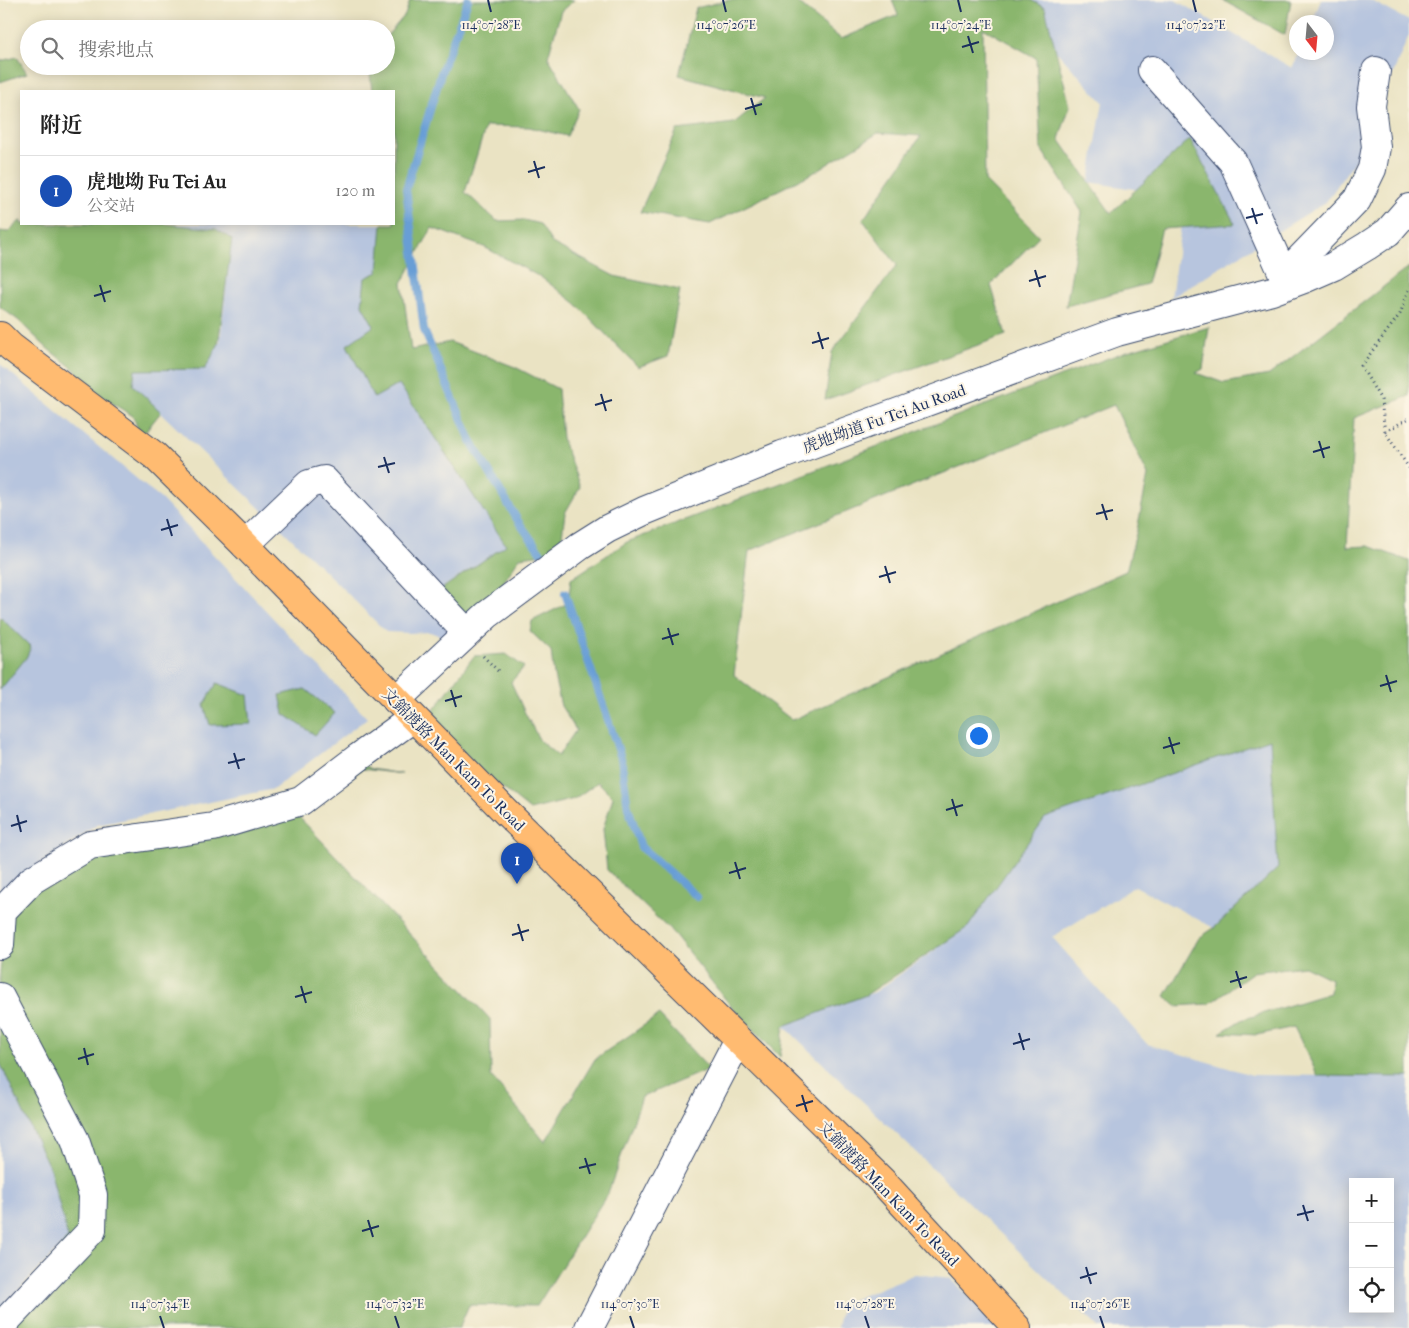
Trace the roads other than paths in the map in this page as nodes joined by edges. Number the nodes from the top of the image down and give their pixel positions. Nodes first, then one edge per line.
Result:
1 (1152, 70) dead end
2 (1376, 71) dead end
3 (1409, 208) edge
4 (1288, 285) junction
5 (0, 336) edge
6 (245, 545) junction
7 (467, 633) junction
8 (405, 709) junction
9 (0, 945) edge
10 (0, 997) edge
11 (738, 1040) junction
12 (0, 1327) edge
13 (589, 1328) edge
14 (1017, 1328) edge

1 - 4 street
2 - 4 street
3 - 4 street, 虎地坳道 Fu Tei Au Road
4 - 7 street, 虎地坳道 Fu Tei Au Road
5 - 6 main road, 文錦渡路 Man Kam To Road
6 - 7 street
6 - 8 main road, 文錦渡路 Man Kam To Road
7 - 8 street, 虎地坳道 Fu Tei Au Road
8 - 9 street, 虎地坳道 Fu Tei Au Road
8 - 11 main road, 文錦渡路 Man Kam To Road
10 - 12 street
11 - 13 street
11 - 14 main road, 文錦渡路 Man Kam To Road

